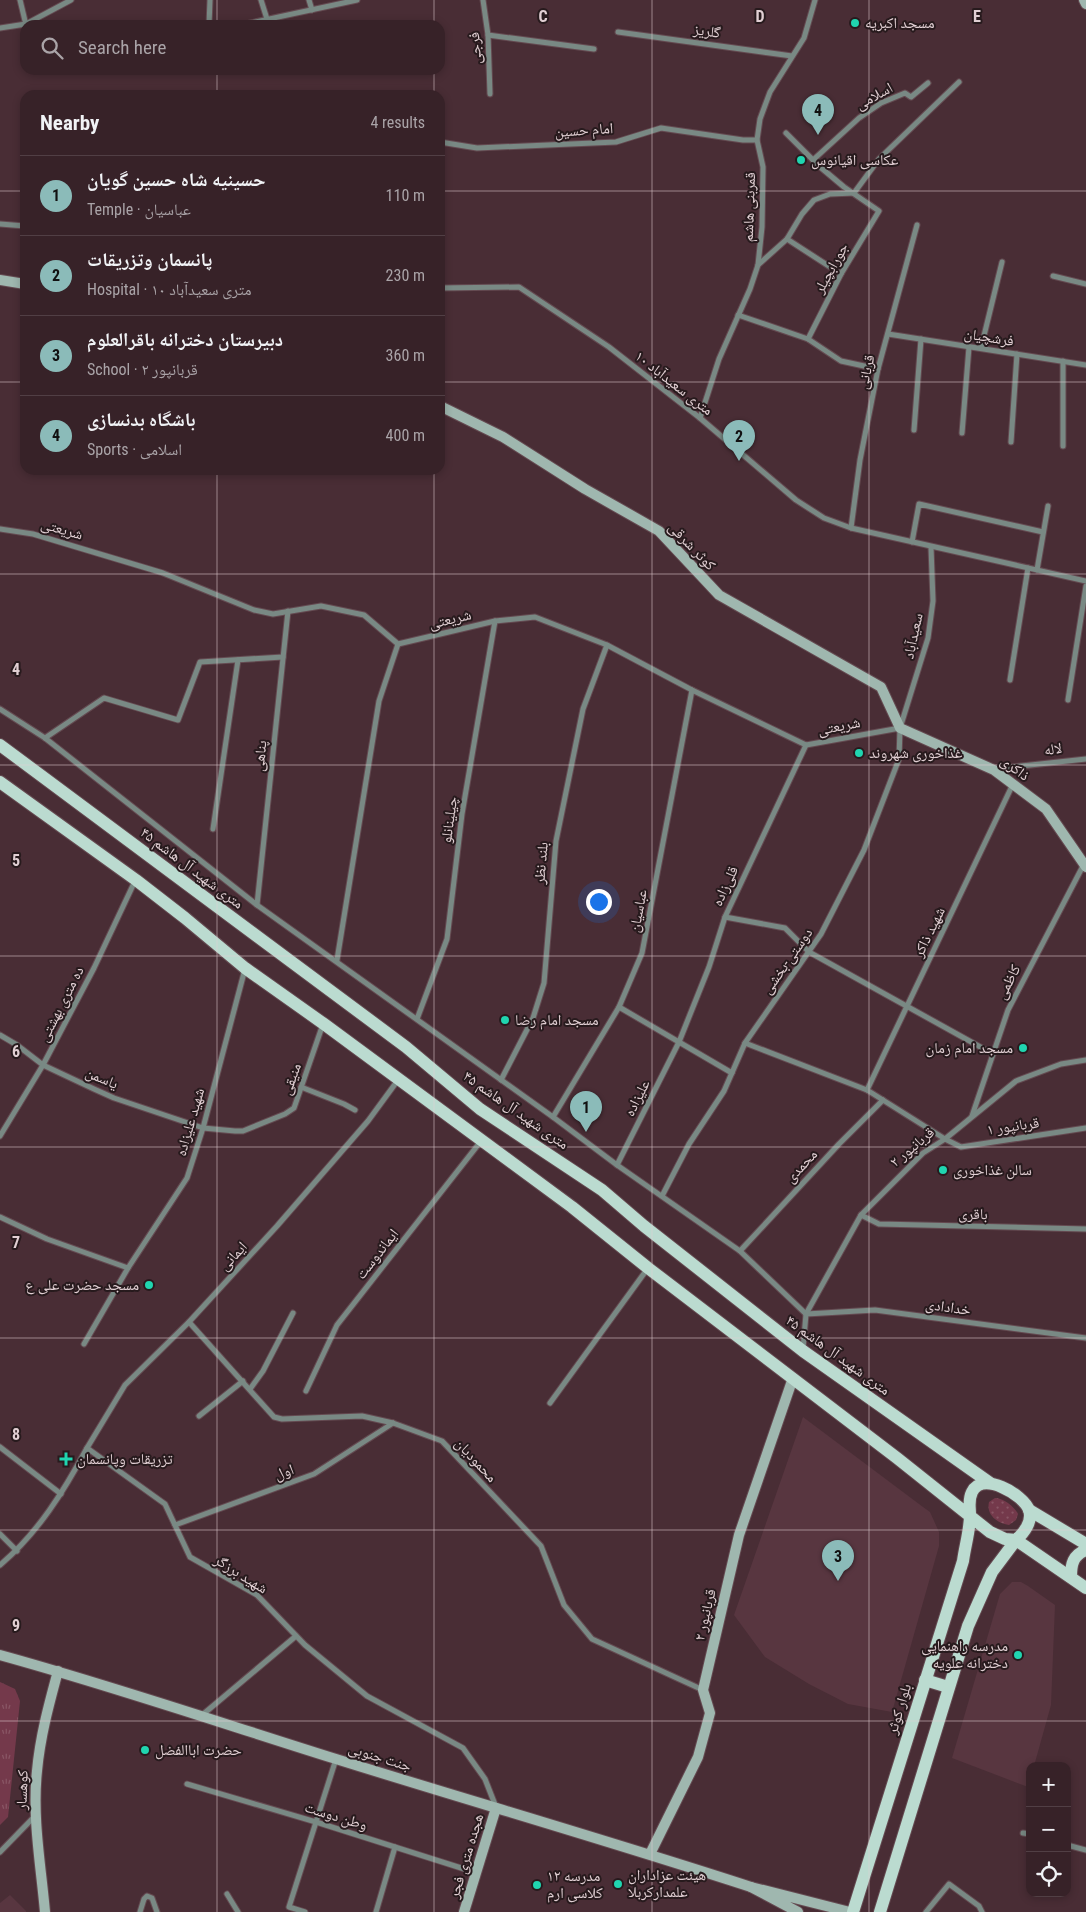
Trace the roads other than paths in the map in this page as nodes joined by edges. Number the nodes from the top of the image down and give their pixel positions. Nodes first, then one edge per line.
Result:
1 (20, 0) edge
2 (72, 0) edge
3 (210, 0) edge
4 (261, 0) edge
5 (309, 0) edge
6 (357, 0) edge
7 (483, 0) edge
8 (815, 0) edge
9 (1084, 0) edge
10 (1086, 4) edge
11 (312, 10) junction
12 (25, 20) edge
13 (34, 20) edge
14 (209, 20) edge
15 (267, 20) joint
16 (20, 25) edge
17 (0, 28) edge
18 (618, 32) dead end
19 (488, 35) junction
20 (594, 49) dead end
21 (792, 56) junction
22 (959, 82) dead end
23 (928, 84) dead end
24 (490, 94) dead end
25 (786, 133) dead end
26 (757, 140) junction
27 (445, 143) edge
28 (813, 160) junction
29 (854, 193) junction
30 (0, 224) edge
31 (917, 225) dead end
32 (20, 226) edge
33 (788, 239) junction
34 (1002, 262) dead end
35 (758, 265) junction
36 (841, 274) junction
37 (1053, 276) dead end
38 (0, 280) edge
39 (20, 283) edge
40 (1086, 284) edge
41 (445, 288) edge
42 (738, 316) junction
43 (888, 334) junction
44 (808, 339) junction
45 (921, 339) junction
46 (969, 346) junction
47 (981, 348) junction
48 (1017, 354) junction
49 (1063, 361) junction
50 (1086, 365) edge
51 (878, 369) junction
52 (445, 408) edge
53 (700, 418) junction
54 (914, 430) dead end
55 (962, 433) dead end
56 (1011, 442) dead end
57 (1063, 446) dead end
58 (1048, 506) dead end
59 (0, 528) edge
60 (851, 528) junction
61 (1043, 532) junction
62 (912, 542) junction
63 (931, 546) junction
64 (1028, 568) junction
65 (1037, 570) junction
66 (1086, 581) edge
67 (1086, 586) edge
68 (288, 611) junction
69 (496, 621) junction
70 (398, 644) junction
71 (607, 645) junction
72 (284, 658) junction
73 (238, 660) junction
74 (1010, 680) dead end
75 (692, 690) junction
76 (1068, 700) dead end
77 (0, 709) edge
78 (900, 728) junction
79 (45, 738) junction
80 (0, 745) edge
81 (806, 745) junction
82 (1086, 759) edge
83 (994, 770) junction
84 (0, 782) edge
85 (1013, 784) junction
86 (213, 829) dead end
87 (1085, 865) edge
88 (136, 880) junction
89 (257, 904) junction
90 (725, 917) junction
91 (809, 952) junction
92 (336, 960) junction
93 (245, 968) junction
94 (907, 1006) junction
95 (619, 1008) junction
96 (418, 1019) junction
97 (324, 1024) junction
98 (0, 1035) edge
99 (679, 1042) junction
100 (745, 1043) junction
101 (993, 1054) junction
102 (1086, 1060) edge
103 (43, 1065) junction
104 (732, 1073) junction
105 (398, 1080) junction
106 (501, 1080) junction
107 (301, 1087) junction
108 (867, 1090) junction
109 (883, 1100) junction
110 (354, 1110) dead end
111 (554, 1117) junction
112 (971, 1118) junction
113 (203, 1128) junction
114 (1086, 1128) edge
115 (0, 1136) edge
116 (945, 1139) junction
117 (481, 1141) junction
118 (617, 1164) junction
119 (662, 1196) junction
120 (861, 1215) junction
121 (0, 1216) edge
122 (1086, 1229) edge
123 (740, 1251) junction
124 (128, 1268) junction
125 (648, 1268) junction
126 (293, 1313) dead end
127 (806, 1314) junction
128 (189, 1322) junction
129 (1086, 1338) edge
130 (84, 1344) dead end
131 (803, 1351) junction
132 (793, 1378) junction
133 (243, 1382) junction
134 (250, 1389) junction
135 (306, 1391) dead end
136 (550, 1403) dead end
137 (199, 1416) dead end
138 (393, 1423) junction
139 (0, 1447) edge
140 (87, 1448) junction
141 (990, 1483) junction
142 (61, 1494) junction
143 (1030, 1510) junction
144 (970, 1514) junction
145 (174, 1525) junction
146 (0, 1534) edge
147 (1016, 1540) junction
148 (1086, 1544) edge
149 (1086, 1550) edge
150 (17, 1551) junction
151 (0, 1565) edge
152 (1070, 1577) junction
153 (1086, 1588) edge
154 (296, 1636) junction
155 (0, 1655) edge
156 (58, 1671) junction
157 (925, 1680) junction
158 (948, 1687) junction
159 (703, 1690) junction
160 (200, 1716) junction
161 (337, 1759) junction
162 (186, 1784) dead end
163 (496, 1808) junction
164 (36, 1815) junction
165 (316, 1822) junction
166 (1023, 1832) dead end
167 (1026, 1833) edge
168 (1071, 1846) edge
169 (395, 1848) junction
170 (1086, 1850) edge
171 (0, 1852) edge
172 (650, 1854) junction
173 (476, 1873) junction
174 (751, 1888) junction
175 (226, 1894) dead end
176 (45, 1912) edge
177 (140, 1912) edge
178 (158, 1912) edge
179 (238, 1912) edge
180 (305, 1912) edge
181 (376, 1912) edge
182 (464, 1912) edge
183 (798, 1912) edge
184 (852, 1912) edge
185 (880, 1912) edge
186 (926, 1912) edge
187 (982, 1912) edge

1 - 12 street
2 - 13 street
3 - 14 street
4 - 15 street
5 - 11 street
6 - 11 street
7 - 19 street, فرجی
8 - 21 street, قمربنی هاشم
9 - 10 main road
11 - 15 street
16 - 17 street
18 - 21 street, گلریز
19 - 20 street
19 - 24 street, فرجی
21 - 26 street, قمربنی هاشم
22 - 29 street
23 - 28 street, اسلامی
25 - 28 street
26 - 27 street, امام حسین
26 - 35 street, قمربنی هاشم
28 - 29 street
29 - 33 street
29 - 36 street, جورابچیلر
30 - 32 street
31 - 43 street, قربانی
33 - 35 street
33 - 36 street
34 - 47 street
35 - 42 street, قمربنی هاشم
36 - 44 street, جورابچیلر
37 - 40 street
38 - 39 main road
41 - 53 street, ۱۰ متری سعیدآباد
42 - 44 street
42 - 53 street, قمربنی هاشم
43 - 45 street, فرشچیان
43 - 51 street, قربانی
44 - 51 street
45 - 46 street, فرشچیان
45 - 54 street
46 - 47 street, فرشچیان
46 - 55 street
47 - 48 street, فرشچیان
48 - 49 street, فرشچیان
48 - 56 street
49 - 50 street, فرشچیان
49 - 57 street
51 - 60 street, قربانی
52 - 78 main road, کوثر شرقی
53 - 60 street, ۱۰ متری سعیدآباد
58 - 61 street
59 - 68 street, شریعتی
60 - 62 street, ۱۰ متری سعیدآباد
61 - 62 street
61 - 65 street
62 - 63 street, ۱۰ متری سعیدآباد
63 - 64 street, ۱۰ متری سعیدآباد
63 - 78 street, سعیدآباد
64 - 65 street, ۱۰ متری سعیدآباد
64 - 74 street
65 - 66 street, ۱۰ متری سعیدآباد
67 - 76 street
68 - 70 street, شریعتی
68 - 72 street, پناهی
69 - 70 street, شریعتی
69 - 71 street, شریعتی
69 - 96 street, چیلینانلو
70 - 92 street
71 - 75 street, شریعتی
71 - 106 street, بلند نظر
72 - 73 street
72 - 89 street, پناهی
73 - 79 street
73 - 86 street
75 - 81 street, شریعتی
75 - 95 street, عباسیان
77 - 79 street
78 - 81 street, شریعتی
78 - 83 main road, ذاکری
78 - 91 street, دوستی-بخشی
79 - 89 street
80 - 131 main road, ۴۵ متری شهید آل هاشم
81 - 90 street, قلی‌زاده
82 - 83 street, لاله
83 - 85 main road, ذاکری
84 - 88 main road
85 - 87 main road, ذاکری
85 - 94 street, شهید ذاکر
87 - 101 street, کاظمی
88 - 93 main road
88 - 103 street, ده متری بهشتی
89 - 92 street
90 - 91 street
90 - 99 street, قلی‌زاده
91 - 94 street
91 - 100 street, دوستی-بخشی
92 - 96 street
93 - 97 main road
93 - 113 street, شهید علیزاده
94 - 101 street
94 - 108 street, شهید ذاکر
95 - 99 street
95 - 111 street, عباسیان
96 - 106 street
97 - 105 main road
97 - 107 street, منیقی
98 - 103 street, یاسمن
99 - 104 street
99 - 118 street, علیزاده
100 - 104 street, دوستی-بخشی
100 - 108 street, قربانپور ۱
101 - 112 street, کاظمی
102 - 112 street, قربانپور ۲
103 - 113 street, یاسمن
103 - 115 street, ده متری بهشتی
104 - 119 street, دوستی-بخشی
105 - 117 main road
105 - 128 street, ایمانی
106 - 111 street
107 - 110 street
107 - 113 street, منیقی
108 - 109 street, قربانپور ۱
109 - 116 street, قربانپور ۱
109 - 123 street, محمدی
111 - 118 street
112 - 116 street, قربانپور ۲
113 - 124 street, شهید علیزاده
114 - 116 street, قربانپور ۱
116 - 120 street, قربانپور ۲
117 - 125 main road
117 - 135 street, ایماندوست
118 - 119 street
119 - 123 street
120 - 122 street, باقری
120 - 127 street, قربانپور ۲
121 - 124 street
123 - 127 street
124 - 130 street, شهید علیزاده
125 - 132 main road
125 - 136 street
126 - 134 street
127 - 129 street, خدادادی
127 - 131 street
128 - 133 street, محمودیان
128 - 140 street, ایمانی
131 - 141 main road, ۴۵ متری شهید آل هاشم
132 - 144 main road
132 - 159 main road, قربانپور ۲
133 - 134 street, محمودیان
133 - 137 street
134 - 138 street, محمودیان
138 - 145 street, اول
138 - 159 street, محمودیان
139 - 142 street
140 - 142 street
140 - 145 street, شهید برزگر
141 - 143 main road
141 - 144 main road
142 - 150 street
143 - 147 main road
143 - 148 main road
144 - 147 main road
144 - 157 main road, بلوار کوثر
145 - 154 street, شهید برزگر
146 - 150 street
147 - 152 main road
147 - 158 main road
149 - 152 main road
150 - 151 street
152 - 153 main road
154 - 160 street
154 - 163 street, شهید برزگر
155 - 156 main road, جنت جنوبی
156 - 160 main road, جنت جنوبی
156 - 164 main road, کوهسار
157 - 158 main road
157 - 184 main road, بلوار کوثر
158 - 185 main road
159 - 172 main road, قربانپور ۲
160 - 161 main road, جنت جنوبی
161 - 163 main road, جنت جنوبی
161 - 165 street
162 - 165 street, وطن دوست
163 - 172 main road, جنت جنوبی
163 - 173 main road, هجده متری فجر
164 - 171 street
164 - 176 main road, کوهسار
165 - 169 street, وطن دوست
165 - 180 street
166 - 167 street
168 - 170 street
169 - 173 street, وطن دوست
169 - 181 street
172 - 174 main road, جنت جنوبی
173 - 182 main road, هجده متری فجر
174 - 183 main road
174 - 184 main road
175 - 179 street
177 - 178 street
186 - 187 street

